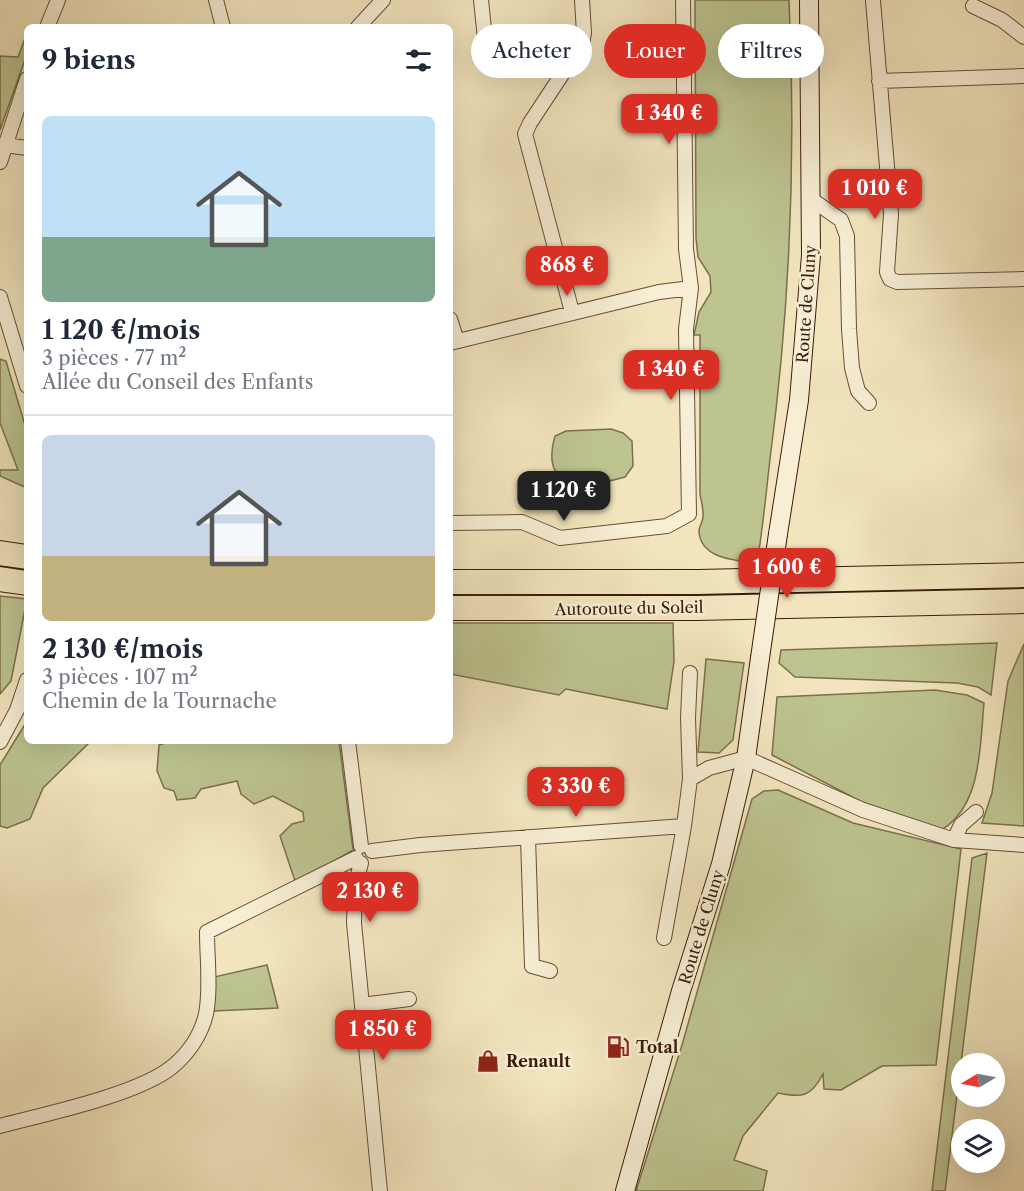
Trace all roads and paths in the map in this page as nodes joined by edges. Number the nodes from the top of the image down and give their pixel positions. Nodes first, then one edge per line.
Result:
1 (58, 0) edge
2 (216, 0) edge
3 (383, 0) edge
4 (481, 0) edge
5 (582, 0) edge
6 (683, 0) edge
7 (809, 0) edge
8 (873, 1) edge
9 (973, 6) dead end
10 (48, 24) edge
11 (223, 24) edge
12 (362, 24) edge
13 (483, 24) edge
14 (1024, 37) edge
15 (1024, 76) edge
16 (879, 81) junction
17 (24, 88) edge
18 (4, 145) junction
19 (24, 148) edge
20 (0, 162) edge
21 (811, 199) junction
22 (1024, 279) edge
23 (691, 288) junction
24 (0, 297) edge
25 (572, 312) junction
26 (453, 342) edge
27 (24, 376) edge
28 (869, 404) dead end
29 (453, 524) edge
30 (0, 553) edge
31 (24, 557) edge
32 (1024, 575) edge
33 (0, 579) edge
34 (453, 582) edge
35 (24, 583) edge
36 (1024, 601) edge
37 (453, 608) edge
38 (690, 673) dead end
39 (24, 691) edge
40 (0, 742) edge
41 (348, 744) edge
42 (746, 758) junction
43 (690, 779) junction
44 (976, 812) dead end
45 (684, 826) junction
46 (528, 837) junction
47 (954, 840) junction
48 (1024, 845) edge
49 (363, 855) junction
50 (664, 938) dead end
51 (550, 971) dead end
52 (409, 999) dead end
53 (362, 1005) junction
54 (0, 1126) edge
55 (380, 1191) edge
56 (625, 1191) edge

1 - 10 street
2 - 11 street
3 - 12 street
4 - 13 street
5 - 25 street
6 - 23 street
7 - 21 main road, Route de Cluny
8 - 16 street
9 - 14 street
15 - 16 street
16 - 22 street
17 - 18 street
18 - 19 street
18 - 20 street
21 - 28 street
21 - 42 main road, Route de Cluny, bridge
23 - 25 street
23 - 29 street
24 - 27 street
25 - 26 street
30 - 31 highway
32 - 34 highway, Autoroute du Soleil
33 - 35 highway
36 - 37 highway, Autoroute du Soleil
38 - 43 street
39 - 40 street
41 - 49 street
42 - 43 street
42 - 47 street
42 - 56 main road, Route de Cluny
43 - 45 street
44 - 47 street
45 - 46 street
45 - 50 street
46 - 49 street
46 - 51 street
47 - 48 street
49 - 53 street
49 - 54 street
52 - 53 street
53 - 55 street

